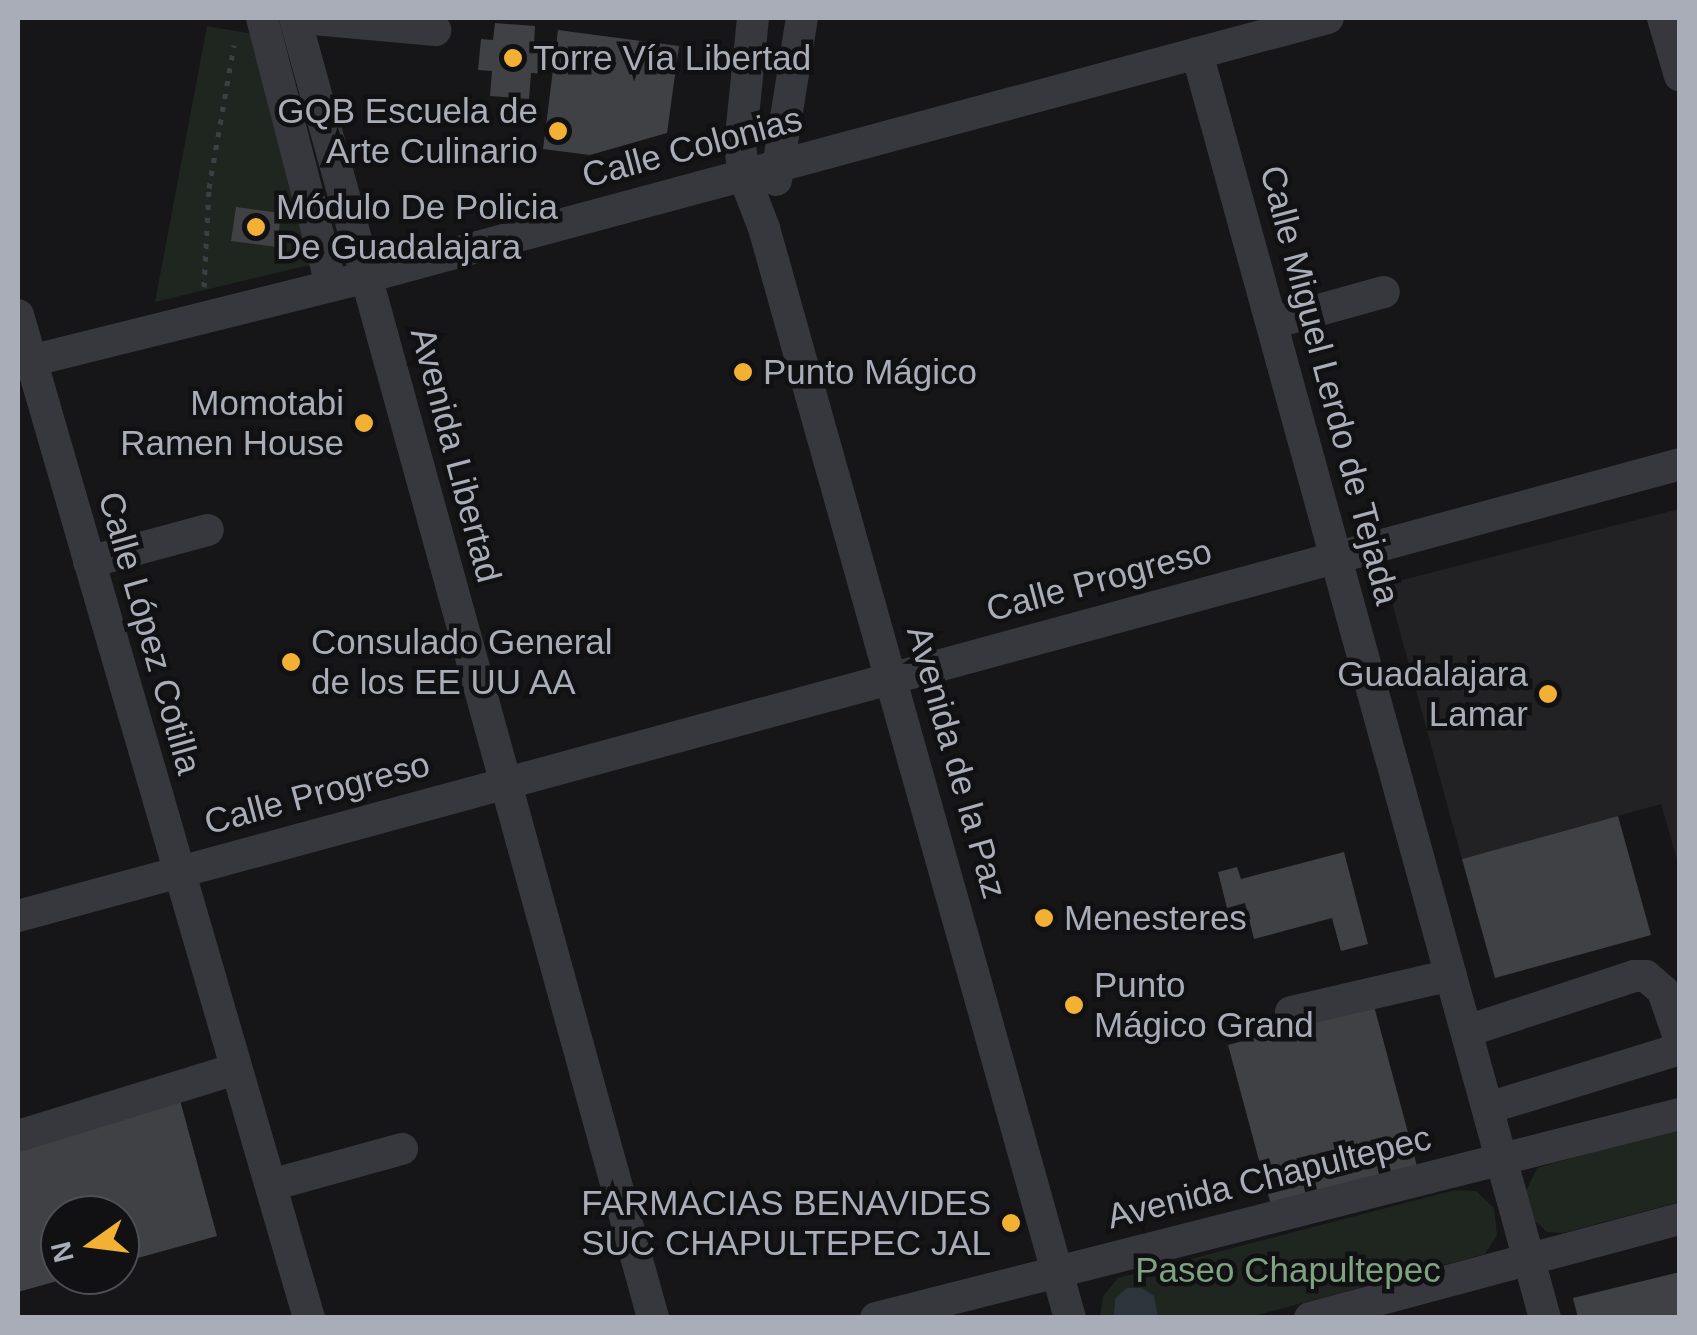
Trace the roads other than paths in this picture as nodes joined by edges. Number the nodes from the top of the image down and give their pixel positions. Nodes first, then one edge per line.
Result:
1 (299, 18) edge
2 (753, 18) edge
3 (802, 18) edge
4 (1328, 18) edge
5 (1663, 18) edge
6 (249, 24) edge
7 (435, 30) dead end
8 (1197, 53) junction
9 (1680, 76) edge
10 (780, 165) junction
11 (744, 176) junction
12 (764, 228) junction
13 (366, 276) junction
14 (331, 285) junction
15 (1384, 292) dead end
16 (18, 315) edge
17 (1272, 322) junction
18 (24, 362) edge
19 (1680, 464) edge
20 (208, 530) dead end
21 (1336, 558) junction
22 (88, 562) junction
23 (892, 678) junction
24 (504, 783) junction
25 (177, 872) junction
26 (18, 916) edge
27 (1451, 975) junction
28 (1291, 1012) dead end
29 (1467, 1031) junction
30 (1680, 1041) edge
31 (1680, 1049) edge
32 (236, 1070) junction
33 (1488, 1108) junction
34 (1680, 1114) edge
35 (18, 1136) edge
36 (402, 1148) dead end
37 (1503, 1162) junction
38 (271, 1186) junction
39 (1680, 1219) edge
40 (1529, 1259) junction
41 (1057, 1270) junction
42 (309, 1318) edge
43 (653, 1318) edge
44 (876, 1318) edge
45 (1070, 1318) edge
46 (1310, 1318) edge
47 (1545, 1318) edge

1 - 7 street
1 - 13 street, Avenida Libertad
2 - 11 street, Avenida de la Paz
3 - 10 street
4 - 8 street, Calle Colonias
5 - 9 street
6 - 14 street
8 - 10 street, Calle Colonias
8 - 17 street, Calle Miguel Lerdo de Tejada
10 - 11 street, Calle Colonias
10 - 12 street
11 - 12 street, Avenida de la Paz
11 - 13 street, Calle Colonias
12 - 23 street, Avenida de la Paz
13 - 14 street, Calle Colonias
13 - 24 street, Avenida Libertad
14 - 18 street, Calle Colonias
15 - 17 street
16 - 18 street, Calle López Cotilla
17 - 21 street, Calle Miguel Lerdo de Tejada
18 - 22 street, Calle López Cotilla
19 - 21 street, Calle Progreso
20 - 22 street
21 - 23 street, Calle Progreso
21 - 27 street, Calle Miguel Lerdo de Tejada
22 - 25 street, Calle López Cotilla
23 - 24 street, Calle Progreso
23 - 41 street, Avenida de la Paz
24 - 25 street, Calle Progreso
24 - 43 street, Avenida Libertad
25 - 26 street, Calle Progreso
25 - 32 street, Calle López Cotilla
27 - 28 street
27 - 29 street, Calle Miguel Lerdo de Tejada
29 - 30 street
29 - 33 street, Calle Miguel Lerdo de Tejada
31 - 33 street
32 - 35 street
32 - 38 street, Calle López Cotilla
33 - 37 street, Calle Miguel Lerdo de Tejada
34 - 37 street, Avenida Chapultepec
36 - 38 street
37 - 40 street, Calle Miguel Lerdo de Tejada
37 - 41 street, Avenida Chapultepec
38 - 42 street, Calle López Cotilla
39 - 40 street
40 - 46 street
40 - 47 street, Calle Miguel Lerdo de Tejada
41 - 44 street, Avenida Chapultepec
41 - 45 street, Avenida de la Paz

